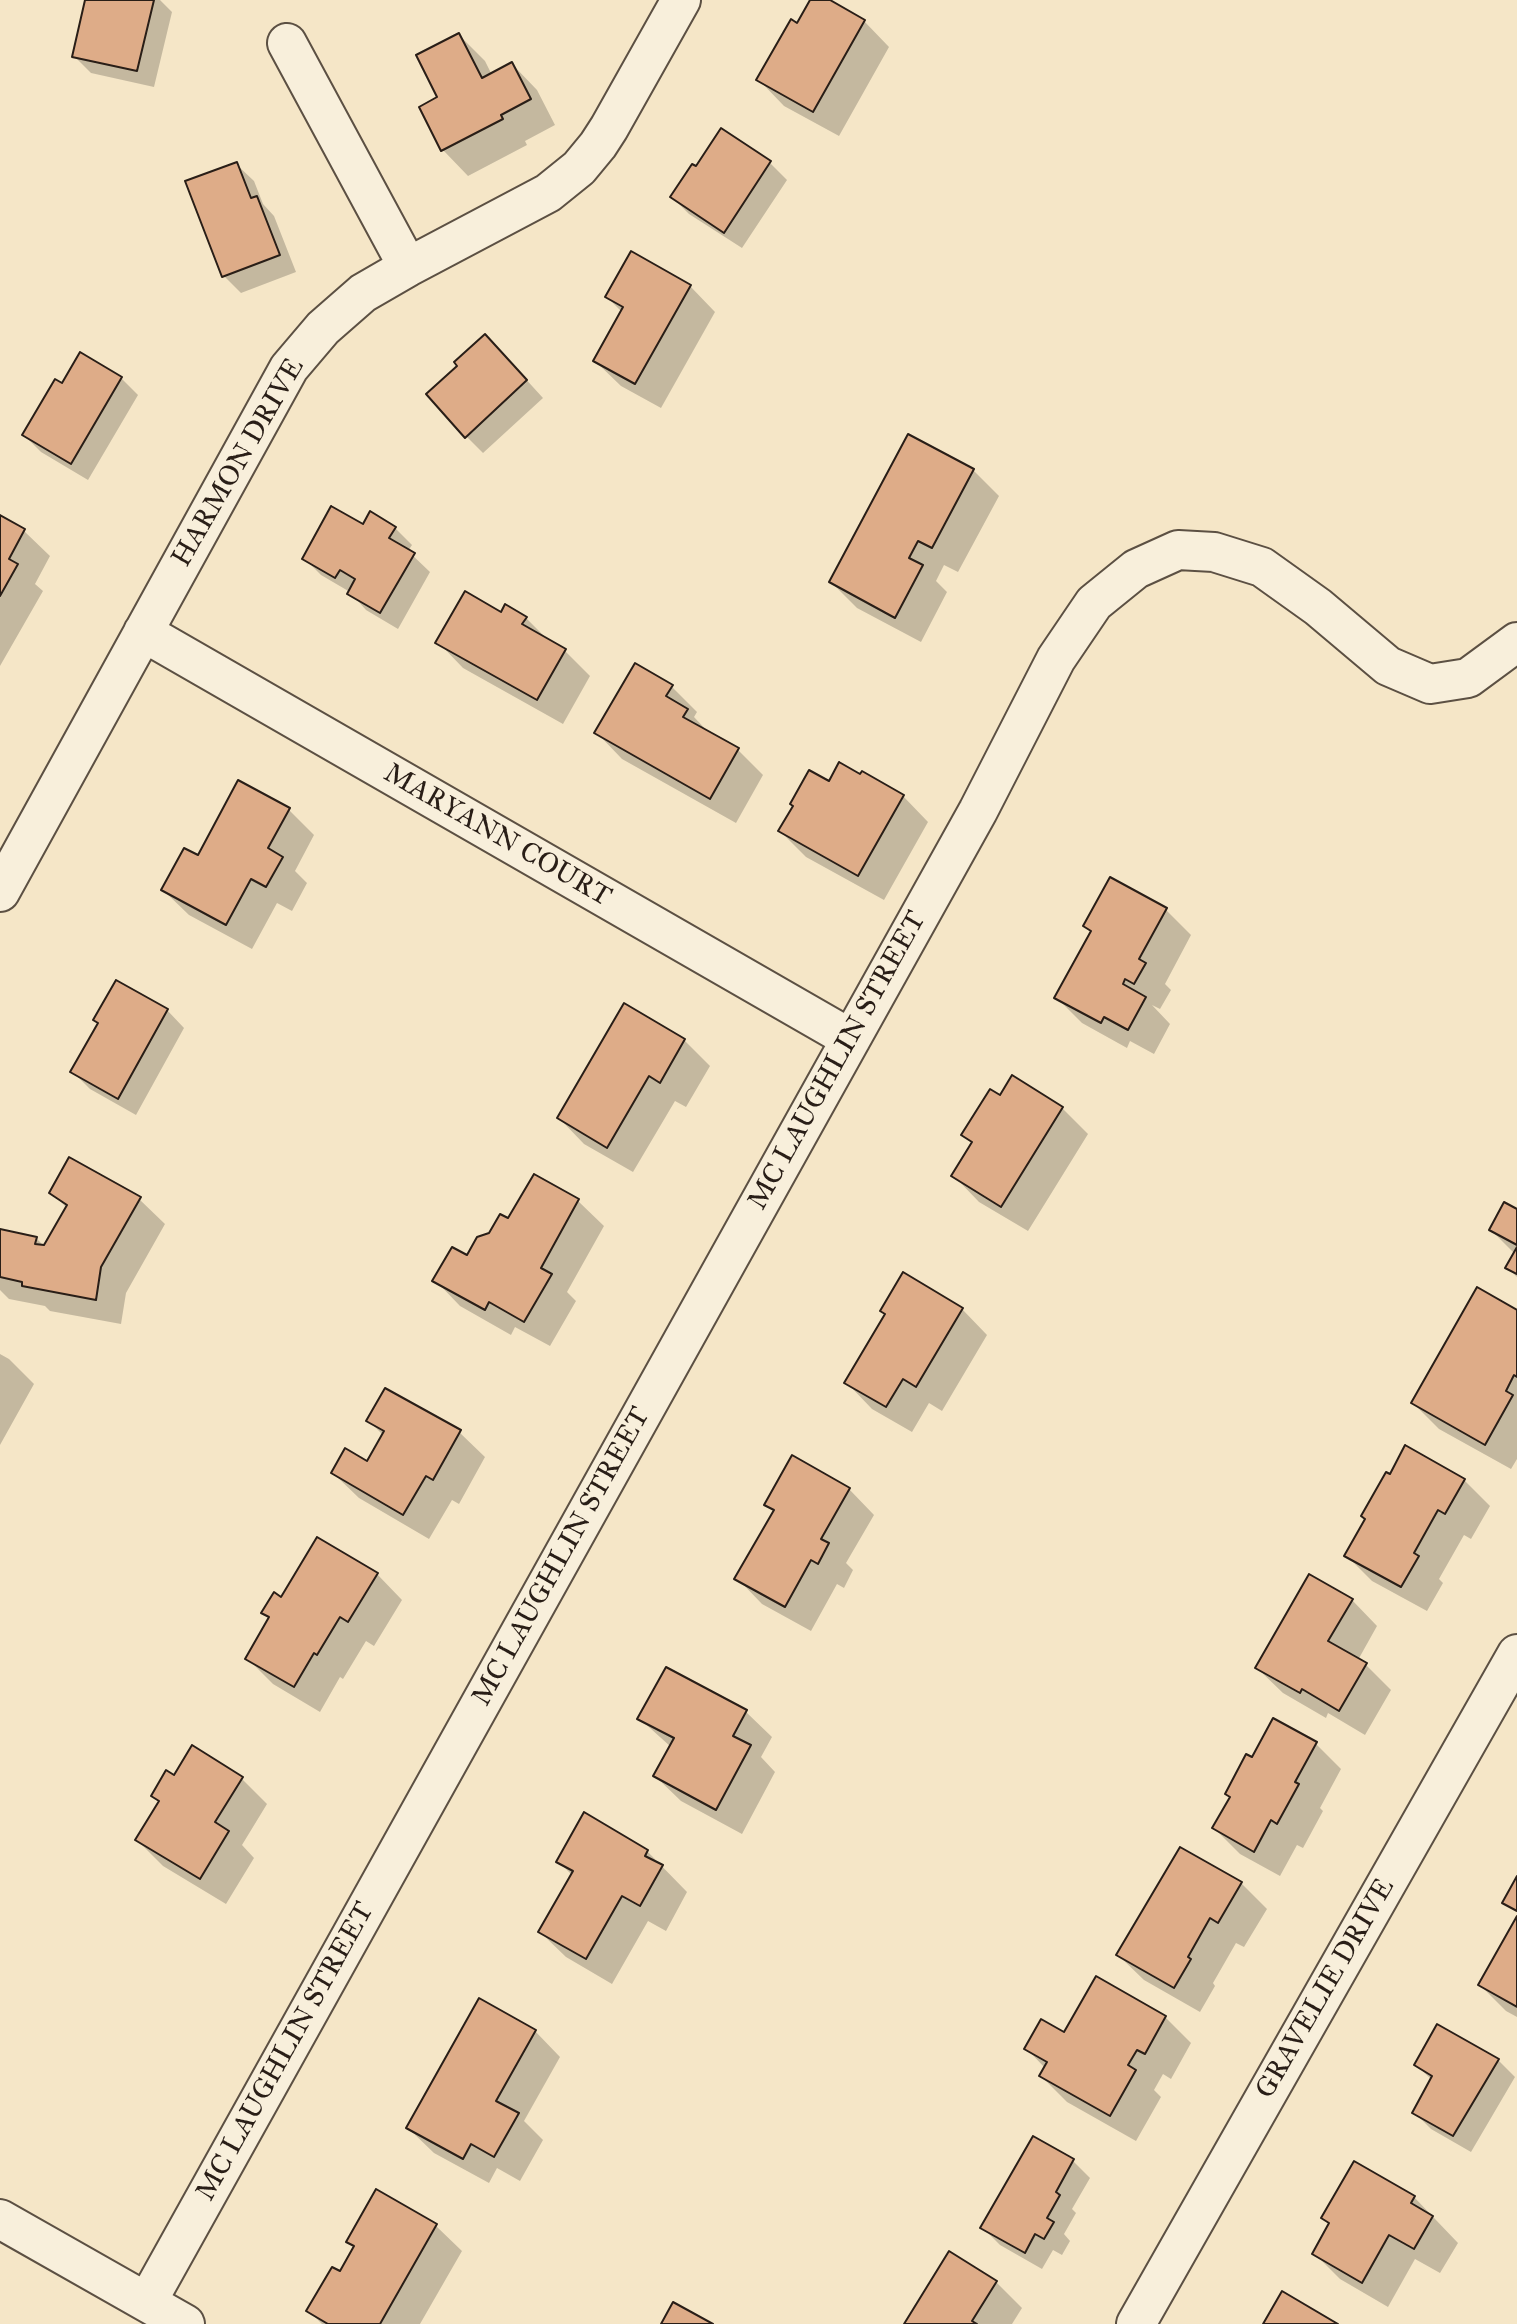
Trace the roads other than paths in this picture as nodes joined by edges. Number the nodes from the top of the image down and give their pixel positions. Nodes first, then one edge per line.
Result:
1 (681, 0) edge
2 (287, 43) dead end
3 (408, 267) junction
4 (143, 632) junction
5 (1517, 642) edge
6 (0, 891) edge
7 (851, 1039) junction
8 (1517, 1654) edge
9 (0, 2219) edge
10 (166, 2316) edge
11 (1136, 2324) edge

1 - 3 street, HARMON DRIVE
2 - 3 street
3 - 4 street, HARMON DRIVE
4 - 6 street, HARMON DRIVE
4 - 7 street, MARYANN COURT
5 - 7 street, MC LAUGHLIN STREET
7 - 10 street, MC LAUGHLIN STREET
8 - 11 street, GRAVELIE DRIVE
9 - 10 street

